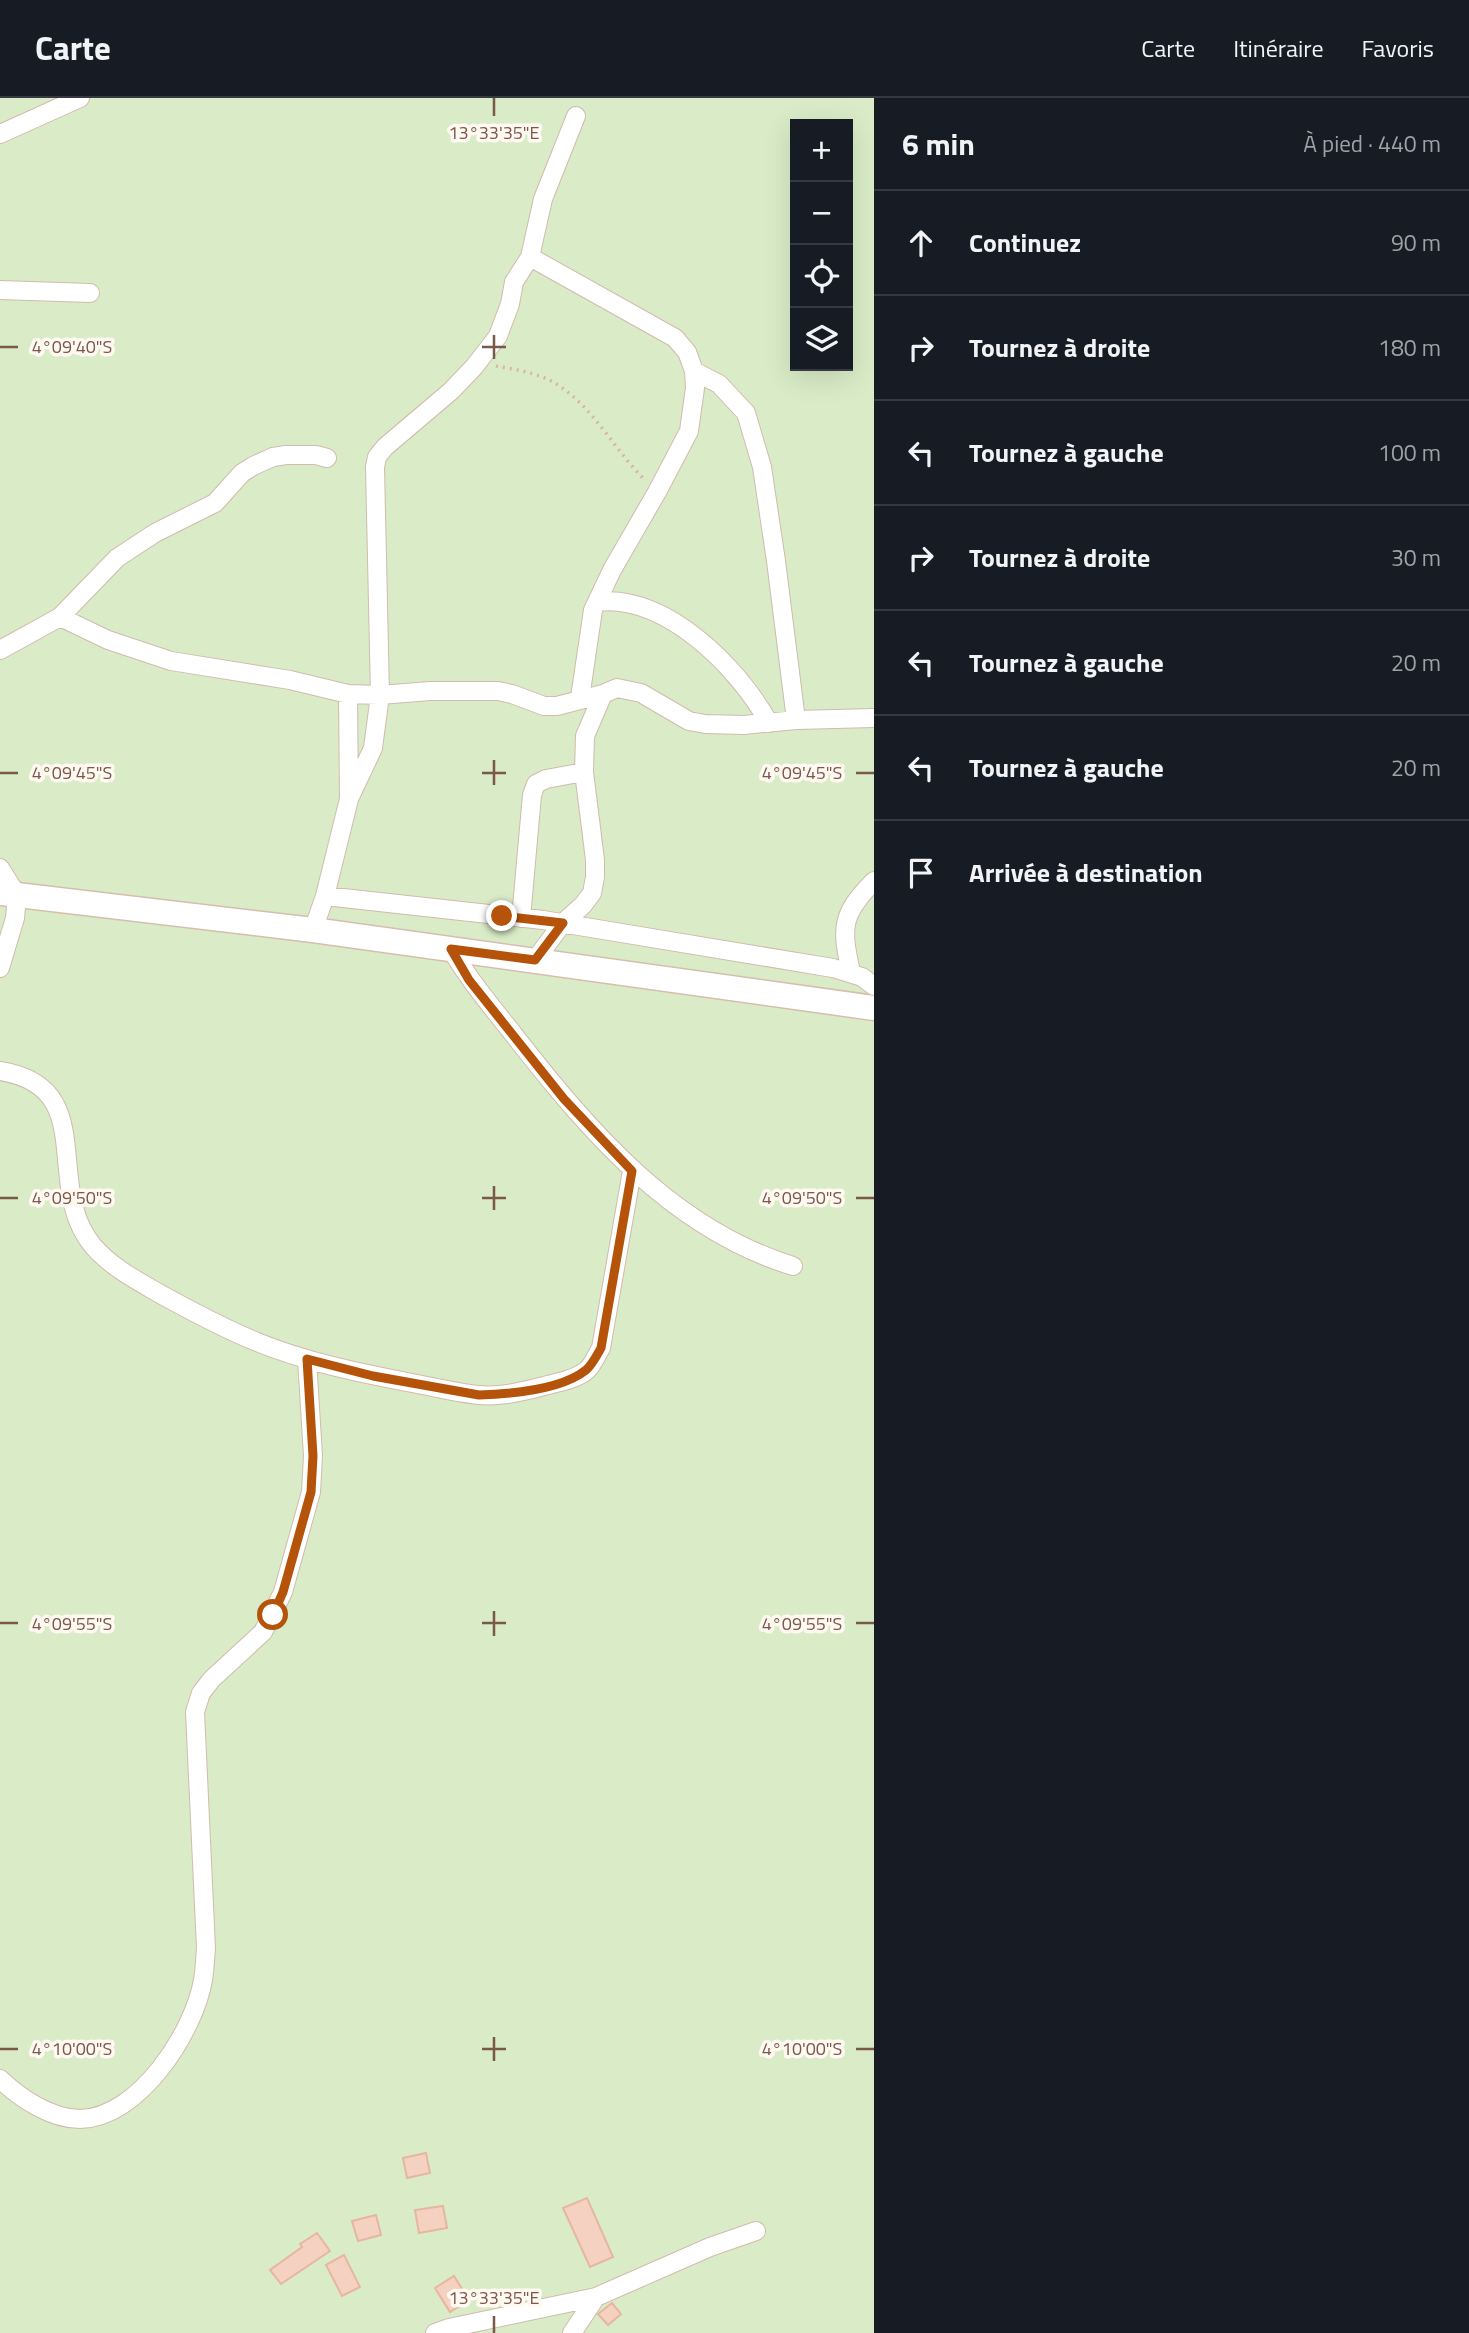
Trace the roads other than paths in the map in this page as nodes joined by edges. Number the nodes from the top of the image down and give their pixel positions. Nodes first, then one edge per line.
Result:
1 (80, 98) edge
2 (576, 116) dead end
3 (0, 134) edge
4 (530, 257) junction
5 (0, 290) edge
6 (90, 293) dead end
7 (694, 371) junction
8 (327, 458) dead end
9 (597, 602) junction
10 (60, 617) junction
11 (2, 649) edge
12 (348, 694) junction
13 (603, 694) junction
14 (380, 695) junction
15 (580, 698) junction
16 (874, 718) edge
17 (796, 720) junction
18 (769, 723) junction
19 (584, 772) junction
20 (349, 799) junction
21 (0, 868) edge
22 (874, 881) edge
23 (8, 894) edge
24 (325, 896) junction
25 (522, 918) junction
26 (563, 923) junction
27 (313, 930) junction
28 (451, 949) junction
29 (535, 960) junction
30 (0, 968) edge
31 (851, 972) junction
32 (874, 986) edge
33 (874, 1008) edge
34 (0, 1071) edge
35 (632, 1171) junction
36 (793, 1266) dead end
37 (307, 1359) junction
38 (0, 2079) edge
39 (756, 2231) dead end
40 (596, 2297) junction
41 (435, 2333) edge
42 (572, 2333) edge

1 - 3 street
2 - 4 street
4 - 7 street
4 - 14 street
5 - 6 street
7 - 9 street
7 - 17 street
8 - 10 street
9 - 15 street
9 - 18 street
10 - 11 street
10 - 12 street
12 - 14 street
12 - 20 street
13 - 15 street
13 - 18 street
13 - 19 street
14 - 15 street
14 - 20 street
16 - 17 street
17 - 18 street
19 - 25 street
19 - 26 street
20 - 24 street
21 - 23 street
22 - 31 street
23 - 27 street
23 - 30 street
24 - 25 street
24 - 27 street
25 - 26 street
26 - 29 street
26 - 31 street
27 - 28 street
28 - 29 street
28 - 35 street
29 - 33 street
31 - 32 street
34 - 37 street
35 - 36 street
35 - 37 street
37 - 38 street
39 - 40 street
40 - 41 street
40 - 42 street

